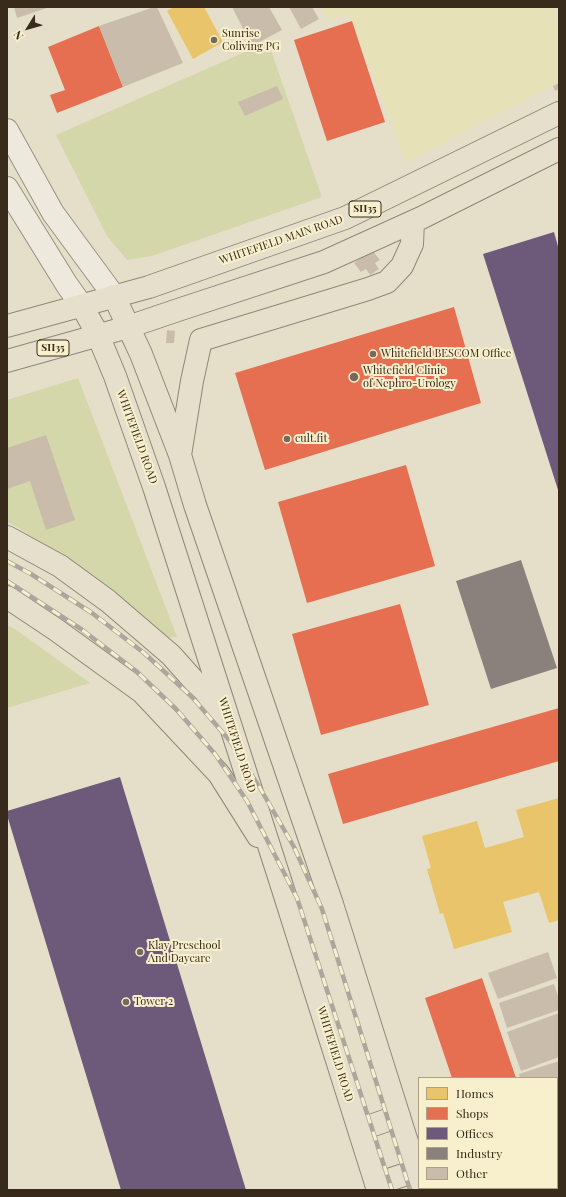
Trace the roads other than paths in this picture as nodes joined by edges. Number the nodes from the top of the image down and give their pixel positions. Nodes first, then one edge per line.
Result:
1 (559, 113) edge
2 (7, 130) edge
3 (559, 149) edge
4 (7, 188) edge
5 (413, 222) junction
6 (114, 296) junction
7 (82, 306) junction
8 (7, 326) edge
9 (128, 327) junction
10 (98, 335) junction
11 (7, 361) edge
12 (180, 455) junction
13 (7, 537) edge
14 (7, 597) edge
15 (234, 735) junction
16 (276, 866) junction
17 (399, 1116) junction
18 (358, 1130) junction
19 (418, 1176) edge
20 (418, 1182) edge
21 (377, 1187) edge

1 - 6 main road, WHITEFIELD MAIN ROAD / SH35
2 - 6 main road
3 - 5 main road, SH35
4 - 7 main road
5 - 9 main road, SH35
5 - 12 main road
6 - 7 main road, WHITEFIELD MAIN ROAD / SH35
6 - 9 main road
7 - 8 main road, SH35
7 - 10 main road, WHITEFIELD ROAD
9 - 10 main road, SH35
9 - 12 main road
10 - 11 main road, SH35
10 - 15 main road, WHITEFIELD ROAD
12 - 17 main road
13 - 15 main road
14 - 16 main road
15 - 16 main road, WHITEFIELD ROAD
16 - 18 main road, WHITEFIELD ROAD
17 - 18 main road
17 - 19 main road
18 - 21 main road, WHITEFIELD ROAD
20 - 21 main road

